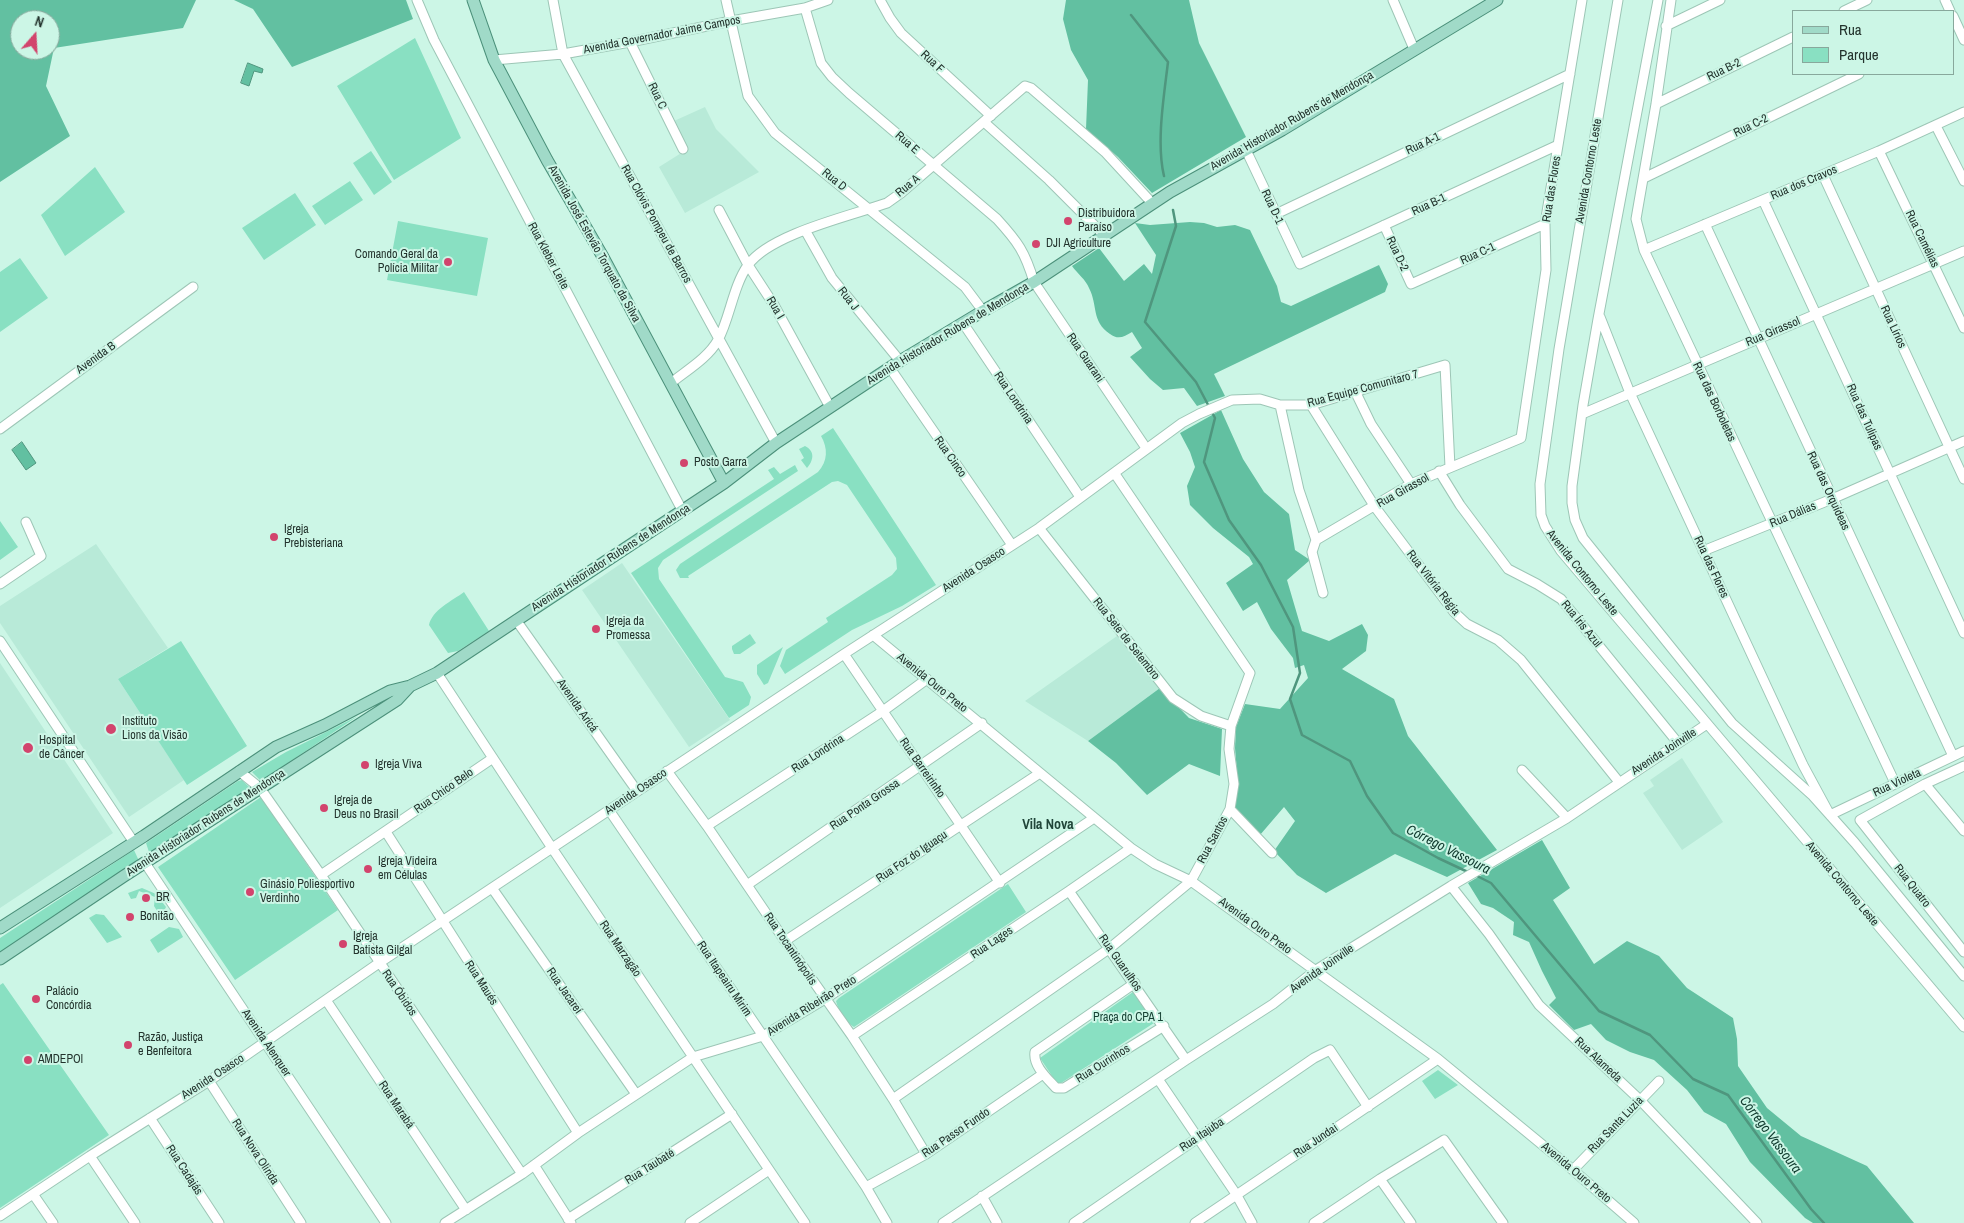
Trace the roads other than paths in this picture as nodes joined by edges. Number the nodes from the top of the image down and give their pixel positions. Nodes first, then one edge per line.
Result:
1 (417, 0) edge
2 (473, 0) edge
3 (553, 0) edge
4 (726, 0) edge
5 (828, 0) edge
6 (880, 0) edge
7 (1393, 0) edge
8 (1497, 0) edge
9 (1582, 0) edge
10 (1618, 0) edge
11 (1658, 0) edge
12 (1671, 0) edge
13 (1720, 0) edge
14 (1867, 0) edge
15 (805, 8) junction
16 (1846, 10) edge
17 (731, 21) junction
18 (1666, 26) junction
19 (1955, 27) edge
20 (1792, 37) edge
21 (1964, 40) edge
22 (630, 42) junction
23 (1414, 49) junction
24 (563, 54) junction
25 (494, 60) junction
26 (1570, 74) junction
27 (1857, 75) edge
28 (1656, 104) junction
29 (1964, 112) edge
30 (991, 116) junction
31 (984, 122) junction
32 (1936, 126) junction
33 (1558, 145) junction
34 (683, 149) dead end
35 (1246, 150) junction
36 (1880, 151) junction
37 (932, 165) junction
38 (1823, 175) junction
39 (1644, 178) junction
40 (1964, 181) edge
41 (1763, 200) junction
42 (1152, 203) junction
43 (870, 209) junction
44 (719, 210) dead end
45 (1276, 214) junction
46 (1545, 224) junction
47 (1705, 224) junction
48 (1384, 225) junction
49 (805, 230) junction
50 (1104, 235) junction
51 (1644, 250) junction
52 (1964, 251) edge
53 (1300, 264) joint
54 (1934, 264) junction
55 (748, 265) junction
56 (1029, 265) joint
57 (1034, 282) junction
58 (1411, 284) joint
59 (193, 288) dead end
60 (1875, 289) junction
61 (983, 310) junction
62 (1817, 314) junction
63 (1599, 316) junction
64 (963, 323) junction
65 (1964, 328) edge
66 (719, 338) junction
67 (1757, 339) junction
68 (900, 361) junction
69 (1696, 365) junction
70 (890, 368) junction
71 (670, 384) junction
72 (1356, 393) junction
73 (1630, 393) junction
74 (1280, 405) junction
75 (1311, 405) junction
76 (830, 408) junction
77 (1582, 414) junction
78 (0, 428) edge
79 (1520, 438) joint
80 (1964, 441) edge
81 (776, 443) junction
82 (1949, 447) junction
83 (1146, 448) junction
84 (1450, 467) junction
85 (1440, 471) junction
86 (1115, 474) junction
87 (1890, 474) junction
88 (1964, 479) edge
89 (724, 483) junction
90 (1411, 484) junction
91 (1080, 498) junction
92 (1832, 499) junction
93 (1375, 507) junction
94 (682, 510) junction
95 (26, 522) dead end
96 (1772, 524) junction
97 (1039, 528) junction
98 (1316, 540) junction
99 (1012, 545) junction
100 (1703, 551) junction
101 (0, 584) edge
102 (1323, 593) dead end
103 (516, 620) junction
104 (1964, 633) edge
105 (873, 635) junction
106 (0, 641) edge
107 (844, 654) junction
108 (437, 673) junction
109 (927, 679) junction
110 (410, 686) junction
111 (883, 711) junction
112 (982, 723) junction
113 (1707, 724) junction
114 (325, 725) junction
115 (1231, 726) junction
116 (1678, 743) junction
117 (328, 745) junction
118 (1964, 751) edge
119 (1953, 756) junction
120 (493, 758) junction
121 (1964, 766) edge
122 (921, 767) junction
123 (1522, 770) dead end
124 (240, 771) junction
125 (667, 772) junction
126 (1040, 773) junction
127 (1619, 782) junction
128 (1894, 784) junction
129 (1925, 784) junction
130 (260, 788) junction
131 (637, 791) junction
132 (1230, 809) junction
133 (609, 810) junction
134 (1830, 815) junction
135 (1094, 818) junction
136 (1567, 818) junction
137 (961, 824) junction
138 (707, 826) junction
139 (1964, 831) edge
140 (386, 832) junction
141 (134, 841) junction
142 (552, 848) junction
143 (1131, 848) junction
144 (1272, 852) dead end
145 (145, 863) junction
146 (321, 875) junction
147 (1191, 881) junction
148 (1000, 883) junction
149 (747, 885) junction
150 (1451, 886) junction
151 (492, 888) junction
152 (1070, 891) junction
153 (442, 921) junction
154 (0, 928) edge
155 (785, 941) junction
156 (1110, 948) junction
157 (1964, 952) edge
158 (0, 959) edge
159 (379, 963) junction
160 (1316, 970) junction
161 (1964, 976) edge
162 (1135, 984) junction
163 (326, 1000) junction
164 (825, 1000) junction
165 (1164, 1026) junction
166 (1964, 1028) edge
167 (763, 1036) junction
168 (852, 1036) junction
169 (266, 1043) junction
170 (693, 1057) junction
171 (1438, 1059) junction
172 (1186, 1060) junction
173 (1043, 1074) junction
174 (1158, 1079) junction
175 (209, 1081) junction
176 (1659, 1081) dead end
177 (636, 1094) junction
178 (893, 1099) junction
179 (1640, 1100) junction
180 (1368, 1106) junction
181 (732, 1114) junction
182 (150, 1118) junction
183 (578, 1133) junction
184 (1197, 1138) junction
185 (926, 1154) junction
186 (90, 1156) junction
187 (534, 1165) junction
188 (769, 1170) junction
189 (1573, 1170) junction
190 (522, 1174) junction
191 (1380, 1179) junction
192 (866, 1187) junction
193 (33, 1194) junction
194 (1236, 1194) junction
195 (982, 1196) junction
196 (466, 1210) junction
197 (0, 1216) edge
198 (1327, 1220) edge
199 (569, 1221) edge
200 (53, 1223) edge
201 (135, 1223) edge
202 (219, 1223) edge
203 (301, 1223) edge
204 (386, 1223) edge
205 (445, 1223) edge
206 (690, 1223) edge
207 (805, 1223) edge
208 (887, 1223) edge
209 (943, 1223) edge
210 (997, 1223) edge
211 (1074, 1223) edge
212 (1195, 1223) edge
213 (1252, 1223) edge
214 (1314, 1223) edge
215 (1411, 1223) edge
216 (1503, 1223) edge
217 (1634, 1223) edge
218 (1757, 1223) edge

1 - 94 street, Rua Kleber Leite
2 - 25 main road, Avenida José Estevão Torquato da Silva
3 - 24 street, Rua Clóvis Pompeu de Barros
4 - 17 street, Rua D
5 - 15 street, Avenida Governador Jaime Campos
6 - 30 street, Rua F
7 - 23 street
8 - 23 main road, Avenida Historiador Rubens de Mendonça
9 - 26 street, Rua das Flores
10 - 113 street, Avenida Contorno Leste
11 - 63 street, Avenida Contorno Leste
12 - 18 street, Rua das Borboletas
13 - 18 street
14 - 16 street
15 - 17 street, Avenida Governador Jaime Campos
15 - 37 street, Rua E
17 - 22 street, Avenida Governador Jaime Campos
17 - 43 street, Rua D
18 - 28 street, Rua das Borboletas
19 - 21 street
20 - 28 street, Rua B-2
22 - 24 street, Avenida Governador Jaime Campos
22 - 34 street, Rua C
23 - 35 main road, Avenida Historiador Rubens de Mendonça
24 - 25 street, Avenida Governador Jaime Campos
24 - 66 street, Rua Clóvis Pompeu de Barros
25 - 71 main road, Avenida José Estevão Torquato da Silva
26 - 33 street, Rua das Flores
26 - 45 street, Rua A-1
27 - 39 street, Rua C-2
28 - 39 street, Rua das Borboletas
29 - 32 street, Rua dos Cravos
30 - 31 street, Rua A
30 - 42 street, Rua A
31 - 37 street, Rua A
31 - 50 street
32 - 36 street, Rua dos Cravos
32 - 40 street
33 - 46 street, Rua das Flores
33 - 48 street, Rua B-1
35 - 42 main road, Avenida Historiador Rubens de Mendonça
35 - 45 street, Rua D-1
36 - 38 street, Rua dos Cravos
36 - 54 street, Rua Camélias
37 - 43 street, Rua A
37 - 56 street, Rua E
38 - 41 street, Rua dos Cravos
38 - 60 street, Rua Lírios
39 - 51 street, Rua das Borboletas
41 - 47 street, Rua dos Cravos
41 - 62 street, Rua das Tulipas
42 - 50 main road, Avenida Historiador Rubens de Mendonça
43 - 49 street, Rua A
43 - 61 street, Rua D
44 - 55 street, Rua I
45 - 53 street, Rua D-1
46 - 58 street, Rua C-1
46 - 79 street, Rua das Flores
47 - 51 street, Rua dos Cravos
47 - 67 street, Rua das Orquídeas
48 - 53 street, Rua B-1
48 - 58 street, Rua D-2
49 - 55 street, Rua A
49 - 68 street, Rua J
50 - 57 main road, Avenida Historiador Rubens de Mendonça
51 - 69 street, Rua das Borboletas
52 - 54 street, Rua Girassol
54 - 60 street, Rua Girassol
54 - 65 street, Rua Camélias
55 - 66 street, Rua A
55 - 76 street, Rua I
56 - 57 street, Rua Guarani
57 - 61 main road, Avenida Historiador Rubens de Mendonça
57 - 83 street, Rua Guarani
59 - 78 street, Avenida B
60 - 62 street, Rua Girassol
60 - 82 street, Rua Lírios
61 - 64 main road, Avenida Historiador Rubens de Mendonça
62 - 67 street, Rua Girassol
62 - 87 street, Rua das Tulipas
63 - 73 street, Rua das Flores
63 - 77 street, Avenida Contorno Leste
64 - 68 main road, Avenida Historiador Rubens de Mendonça
64 - 91 street, Rua Londrina
66 - 71 street, Rua A
66 - 81 street, Rua Clóvis Pompeu de Barros
67 - 69 street, Rua Girassol
67 - 92 street, Rua das Orquídeas
68 - 70 main road, Avenida Historiador Rubens de Mendonça
69 - 73 street, Rua Girassol
69 - 96 street, Rua das Borboletas
70 - 76 main road, Avenida Historiador Rubens de Mendonça
70 - 99 street, Rua Cinco
71 - 89 main road, Avenida José Estevão Torquato da Silva
72 - 75 street, Rua Equipe Comunitaro 7
72 - 84 street, Rua Equipe Comunitaro 7
72 - 90 street
73 - 77 street, Rua Girassol
73 - 100 street, Rua das Flores
74 - 75 street, Rua Equipe Comunitaro 7
74 - 83 street, Avenida Osasco
74 - 98 street
75 - 93 street, Rua Vitória Régia
76 - 81 main road, Avenida Historiador Rubens de Mendonça
77 - 134 street, Avenida Contorno Leste
79 - 84 street, Rua Girassol
80 - 82 street, Rua Dálias
81 - 89 main road, Avenida Historiador Rubens de Mendonça
82 - 87 street, Rua Dálias
82 - 88 street, Rua Lírios
83 - 86 street, Avenida Osasco
84 - 85 street, Rua Girassol
85 - 90 street, Rua Girassol
85 - 116 street, Rua Íris Azul
86 - 91 street, Avenida Osasco
86 - 115 street, Rua Santos
87 - 92 street, Rua Dálias
87 - 104 street, Rua das Tulipas
89 - 94 main road, Avenida Historiador Rubens de Mendonça
90 - 93 street, Rua Girassol
91 - 97 street, Avenida Osasco
92 - 96 street, Rua Dálias
92 - 119 street, Rua das Orquídeas
93 - 98 street, Rua Girassol
93 - 127 street, Rua Vitória Régia
94 - 103 main road, Avenida Historiador Rubens de Mendonça
95 - 101 street
96 - 100 street, Rua Dálias
96 - 128 street, Rua das Borboletas
97 - 99 street, Avenida Osasco
97 - 115 street, Rua Sete de Setembro
98 - 102 street
99 - 105 street, Avenida Osasco
100 - 134 street, Rua das Flores
103 - 108 main road, Avenida Historiador Rubens de Mendonça
103 - 131 street, Avenida Aricá
105 - 107 street, Avenida Osasco
105 - 109 street, Avenida Ouro Preto
106 - 141 street
107 - 111 street, Rua Barreirinho
107 - 125 street, Avenida Osasco
108 - 110 main road, Avenida Historiador Rubens de Mendonça
108 - 120 street, Rua Marzagão
109 - 111 street, Rua Londrina
109 - 112 street, Avenida Ouro Preto
110 - 114 main road, Avenida Historiador Rubens de Mendonça
110 - 117 main road, Avenida Historiador Rubens de Mendonça
111 - 122 street, Rua Barreirinho
111 - 138 street, Rua Londrina
112 - 122 street, Rua Ponta Grossa
112 - 126 street, Avenida Ouro Preto
113 - 116 street, Avenida Joinville
113 - 166 street, Avenida Contorno Leste
114 - 117 main road
114 - 124 main road, Avenida Historiador Rubens de Mendonça
115 - 132 street, Rua Santos
116 - 127 street, Avenida Joinville
117 - 130 main road, Avenida Historiador Rubens de Mendonça
118 - 119 street, Rua Violeta
119 - 128 street, Rua Violeta
120 - 140 street, Rua Chico Belo
120 - 142 street, Rua Marzagão
121 - 129 street
122 - 137 street, Rua Barreirinho
122 - 149 street, Rua Ponta Grossa
123 - 136 street
124 - 130 street, Rua Óbidos
124 - 141 main road, Avenida Historiador Rubens de Mendonça
125 - 131 street, Avenida Osasco
125 - 138 street, Rua Tocantinópolis
126 - 135 street, Avenida Ouro Preto
126 - 137 street, Rua Foz do Iguaçu
127 - 136 street, Avenida Joinville
128 - 134 street, Rua Violeta
129 - 139 street
129 - 157 street, Rua Quatro
130 - 145 main road, Avenida Historiador Rubens de Mendonça
130 - 146 street, Rua Óbidos
131 - 133 street, Avenida Osasco
132 - 144 street
132 - 147 street, Rua Santos
133 - 142 street, Avenida Osasco
133 - 167 street, Rua Itapeairu Mirim
134 - 161 street, Avenida Contorno Leste
135 - 143 street, Avenida Ouro Preto
135 - 148 street, Avenida Ribeirão Preto
136 - 150 street, Avenida Joinville
137 - 148 street, Rua Barreirinho
137 - 155 street, Rua Foz do Iguaçu
138 - 149 street, Rua Tocantinópolis
140 - 146 street, Rua Chico Belo
140 - 153 street, Rua Maués
141 - 154 main road, Avenida Historiador Rubens de Mendonça
142 - 151 street, Avenida Osasco
142 - 170 street, Rua Marzagão
143 - 147 street, Avenida Ouro Preto
143 - 152 street, Rua Lages
145 - 158 main road, Avenida Historiador Rubens de Mendonça
145 - 169 street, Avenida Alenquer
146 - 159 street, Rua Óbidos
147 - 156 street, Rua Santos
147 - 160 street, Avenida Ouro Preto
148 - 164 street, Avenida Ribeirão Preto
149 - 155 street, Rua Tocantinópolis
150 - 160 street, Avenida Joinville
150 - 179 street, Rua Alameda
151 - 153 street, Avenida Osasco
151 - 177 street, Rua Jacareí
152 - 156 street, Rua Guarulhos
152 - 168 street, Rua Lages
153 - 159 street, Avenida Osasco
153 - 183 street, Rua Maués
155 - 164 street, Rua Tocantinópolis
156 - 162 street, Rua Guarulhos
156 - 178 street, Rua Santos
159 - 163 street, Avenida Osasco
159 - 190 street, Rua Óbidos
160 - 171 street, Avenida Ouro Preto
160 - 172 street, Avenida Joinville
162 - 165 street, Rua Guarulhos
162 - 173 street
163 - 169 street, Avenida Osasco
163 - 196 street, Rua Marabá
164 - 167 street, Avenida Ribeirão Preto
164 - 168 street, Rua Tocantinópolis
165 - 172 street, Rua Guarulhos
165 - 173 street, Rua Ourinhos
167 - 170 street, Avenida Ribeirão Preto
167 - 192 street, Rua Itapeairu Mirim
168 - 178 street, Rua Tocantinópolis
169 - 175 street, Avenida Osasco
169 - 204 street, Avenida Alenquer
170 - 177 street, Avenida Ribeirão Preto
170 - 181 street, Rua Marzagão
171 - 180 street, Rua Jundai
171 - 189 street, Avenida Ouro Preto
172 - 174 street, Avenida Joinville
173 - 185 street, Rua Passo Fundo
174 - 184 street
174 - 195 street, Avenida Joinville
175 - 182 street, Avenida Osasco
175 - 203 street, Rua Nova Olinda
176 - 179 street, Rua Santa Luzia
177 - 183 street, Avenida Ribeirão Preto
178 - 185 street, Rua Tocantinópolis
179 - 189 street, Rua Santa Luzia
179 - 218 street, Rua Alameda
180 - 184 street, Rua Itajuba
180 - 194 street, Rua Jundai
181 - 188 street, Rua Marzagão
181 - 199 street, Rua Taubaté
182 - 186 street, Avenida Osasco
182 - 202 street, Rua Cadajás
183 - 187 street, Avenida Ribeirão Preto
184 - 194 street
184 - 211 street, Rua Itajuba
185 - 192 street, Rua Passo Fundo
186 - 193 street, Avenida Osasco
186 - 201 street
187 - 190 street, Avenida Ribeirão Preto
187 - 199 street
188 - 206 street
188 - 207 street, Rua Marzagão
189 - 217 street, Avenida Ouro Preto
190 - 196 street, Avenida Ribeirão Preto
191 - 198 street
191 - 215 street
191 - 216 street
192 - 208 street, Rua Itapeairu Mirim
193 - 197 street, Avenida Osasco
193 - 200 street
194 - 212 street, Rua Jundai
194 - 213 street
195 - 209 street, Avenida Joinville
195 - 210 street
196 - 205 street, Avenida Ribeirão Preto
198 - 214 street

